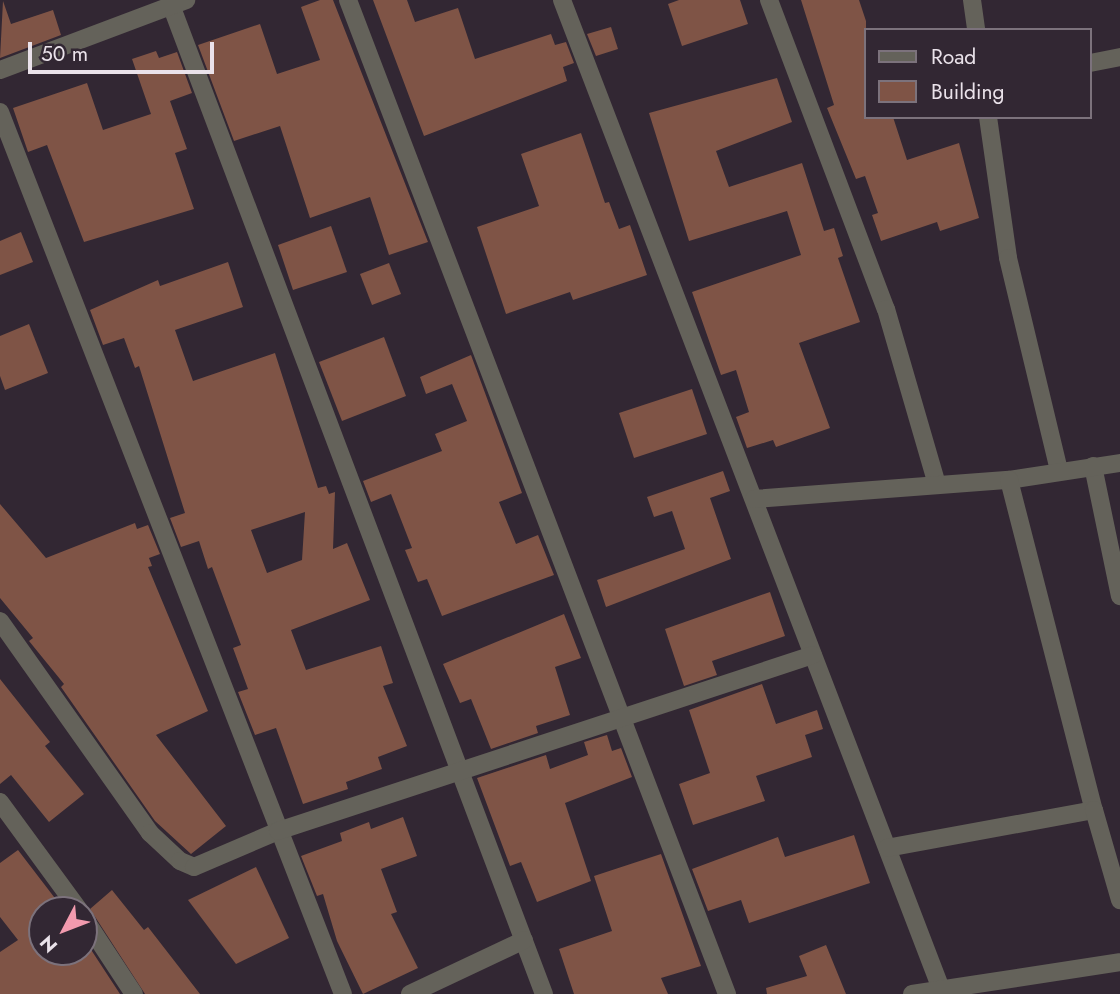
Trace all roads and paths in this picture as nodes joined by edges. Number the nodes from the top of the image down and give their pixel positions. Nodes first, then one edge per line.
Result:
1 (348, 0) edge
2 (562, 0) edge
3 (769, 0) edge
4 (972, 0) edge
5 (179, 3) edge
6 (144, 7) edge
7 (976, 28) edge
8 (1120, 57) edge
9 (1092, 63) edge
10 (0, 70) edge
11 (0, 112) edge
12 (988, 119) edge
13 (1120, 463) edge
14 (1093, 466) junction
15 (1059, 470) junction
16 (1009, 480) junction
17 (937, 485) junction
18 (754, 499) junction
19 (1120, 596) edge
20 (0, 621) edge
21 (813, 655) junction
22 (622, 715) junction
23 (458, 772) junction
24 (0, 802) edge
25 (1094, 810) junction
26 (278, 831) junction
27 (887, 848) junction
28 (69, 896) edge
29 (1120, 900) edge
30 (98, 939) edge
31 (524, 940) junction
32 (1120, 962) edge
33 (942, 990) edge
34 (134, 994) edge
35 (343, 994) edge
36 (410, 994) edge
37 (544, 994) edge
38 (727, 994) edge
39 (912, 994) edge

1 - 22 street
2 - 18 street
3 - 17 street
4 - 7 street
5 - 6 street
5 - 23 street
6 - 10 street
8 - 9 street
11 - 26 street
12 - 15 street
13 - 14 street
14 - 15 street
14 - 19 street
15 - 16 street
16 - 17 street
16 - 25 street
17 - 18 street
18 - 21 street
20 - 26 street
21 - 22 street
21 - 27 street
22 - 23 street
22 - 38 street
23 - 26 street
23 - 31 street
24 - 28 street
25 - 27 street
25 - 29 street
26 - 35 street
27 - 33 street
30 - 34 street
31 - 36 street
31 - 37 street
32 - 33 street
33 - 39 street

